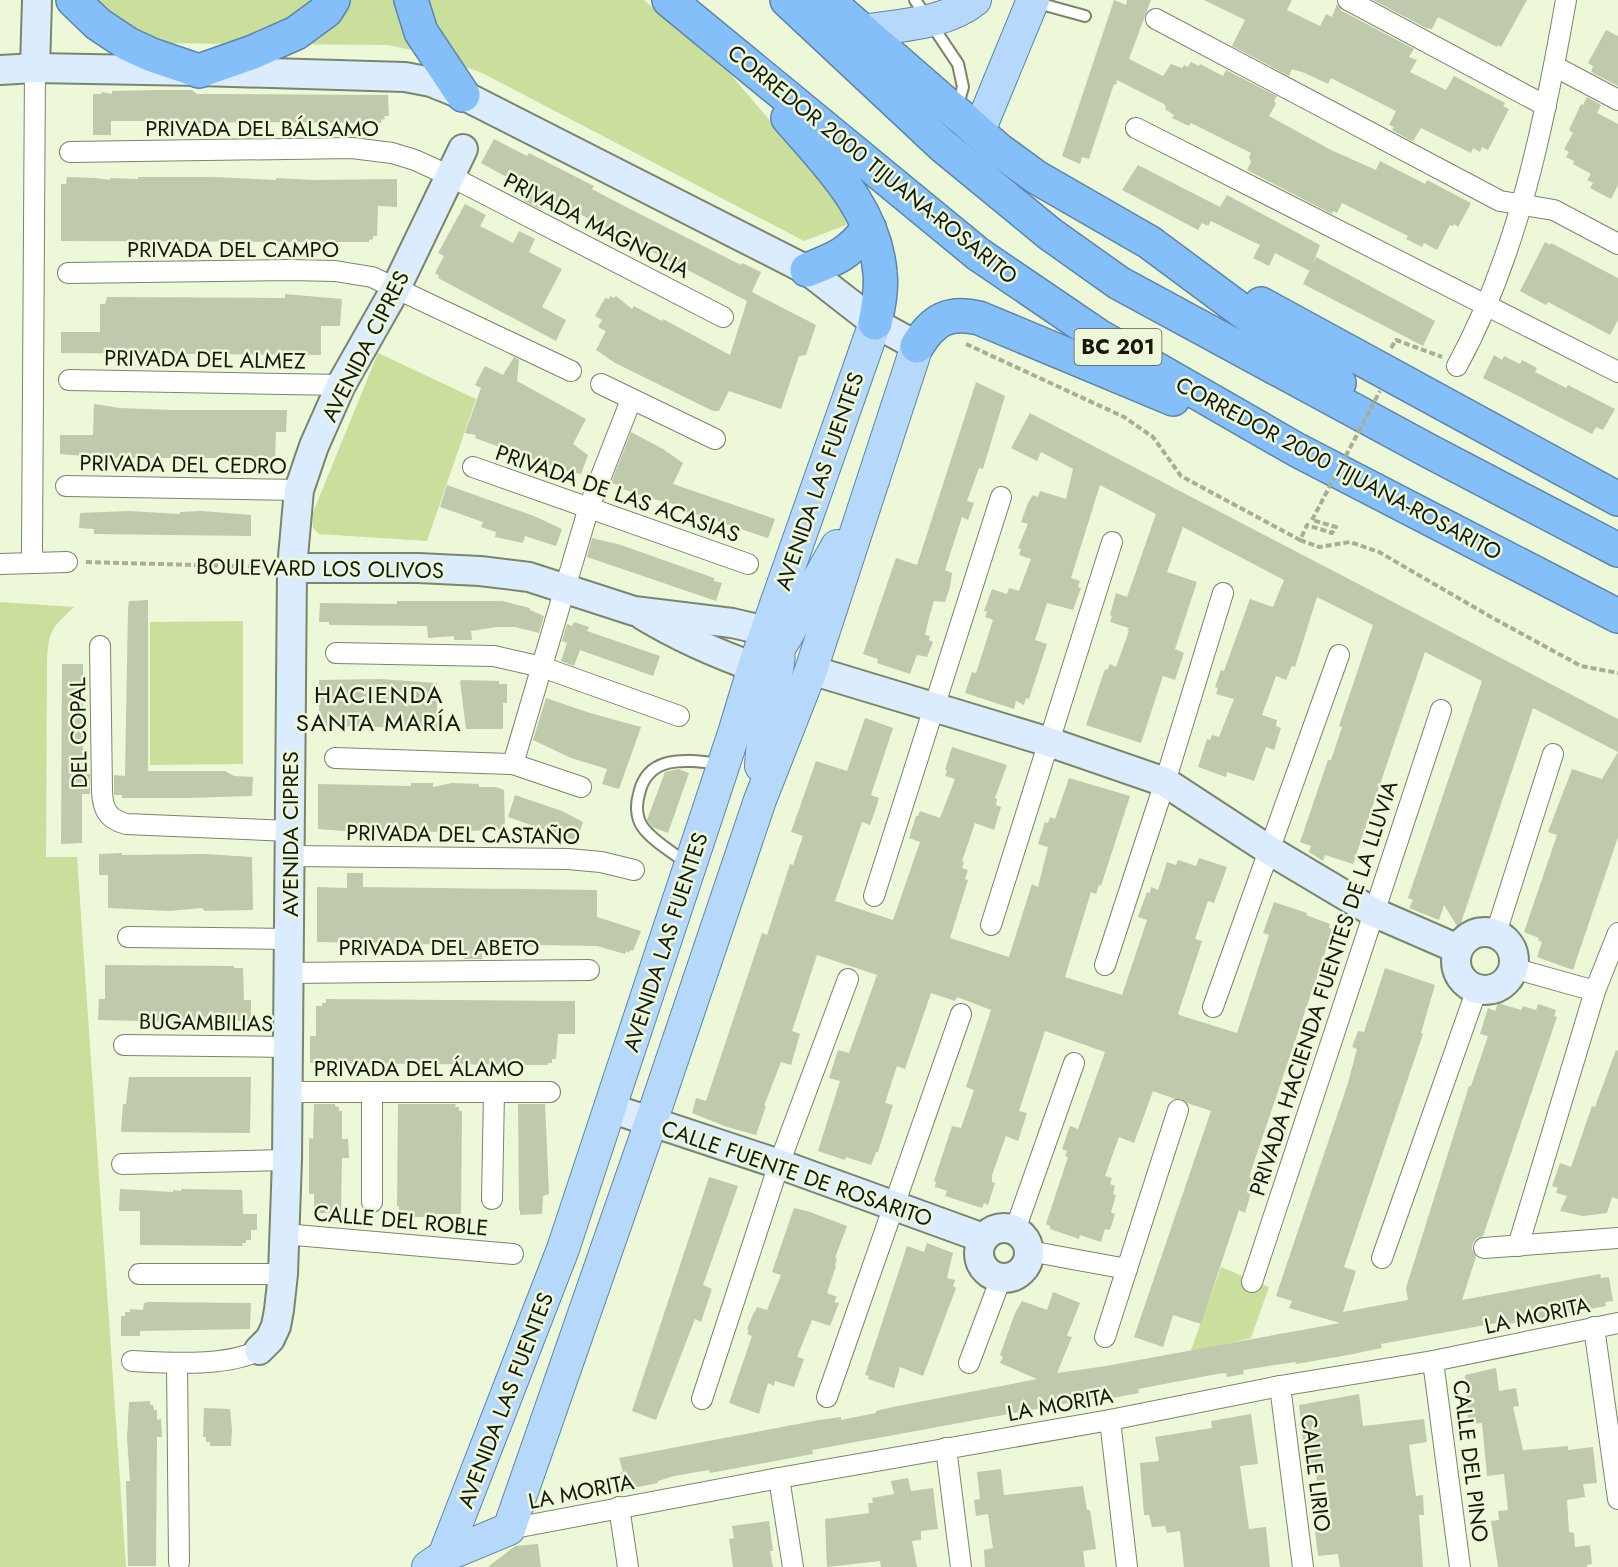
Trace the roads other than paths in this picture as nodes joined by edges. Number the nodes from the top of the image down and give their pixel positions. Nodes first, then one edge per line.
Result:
1 (37, 0) edge
2 (73, 0) edge
3 (333, 0) edge
4 (411, 0) edge
5 (669, 0) edge
6 (787, 0) edge
7 (826, 0) edge
8 (975, 0) edge
9 (1348, 0) edge
10 (1565, 0) edge
11 (1033, 1) edge
12 (922, 10) edge
13 (1085, 16) dead end
14 (1156, 19) dead end
15 (864, 32) junction
16 (734, 53) junction
17 (1554, 66) junction
18 (16, 69) edge
19 (199, 71) junction
20 (463, 95) junction
21 (1618, 100) edge
22 (1546, 106) junction
23 (967, 122) junction
24 (1136, 128) dead end
25 (463, 149) dead end
26 (70, 152) dead end
27 (450, 176) junction
28 (1521, 206) junction
29 (869, 228) junction
30 (1149, 242) junction
31 (1618, 244) edge
32 (807, 270) junction
33 (68, 273) dead end
34 (396, 288) junction
35 (1486, 305) junction
36 (723, 317) dead end
37 (875, 323) junction
38 (917, 346) junction
39 (1457, 364) road end
40 (572, 371) dead end
41 (1618, 372) edge
42 (69, 380) dead end
43 (601, 384) dead end
44 (341, 385) junction
45 (631, 400) junction
46 (715, 439) dead end
47 (1429, 451) junction
48 (1322, 462) junction
49 (473, 467) dead end
50 (66, 486) dead end
51 (298, 490) junction
52 (1001, 497) dead end
53 (1618, 499) edge
54 (863, 505) junction
55 (589, 507) junction
56 (1112, 542) dead end
57 (1618, 550) edge
58 (67, 562) road end
59 (16, 564) edge
60 (748, 564) dead end
61 (292, 568) junction
62 (565, 590) junction
63 (1223, 593) dead end
64 (634, 611) junction
65 (1618, 616) edge
66 (773, 639) junction
67 (100, 646) dead end
68 (336, 653) dead end
69 (1339, 655) dead end
70 (542, 667) junction
71 (754, 667) junction
72 (811, 670) junction
73 (935, 708) junction
74 (1441, 710) dead end
75 (679, 716) dead end
76 (1049, 742) junction
77 (1553, 754) dead end
78 (335, 758) dead end
79 (513, 764) junction
80 (723, 765) junction
81 (1165, 783) junction
82 (581, 787) dead end
83 (760, 800) junction
84 (109, 816) joint
85 (290, 843) junction
86 (1269, 850) junction
87 (690, 865) junction
88 (634, 870) dead end
89 (874, 896) dead end
90 (1373, 912) junction
91 (991, 926) dead end
92 (1496, 933) junction
93 (1618, 933) edge
94 (128, 937) dead end
95 (289, 939) junction
96 (1458, 949) junction
97 (1105, 965) dead end
98 (1513, 968) junction
99 (590, 970) dead end
100 (289, 972) junction
101 (848, 979) dead end
102 (1477, 989) junction
103 (1594, 991) junction
104 (1213, 1007) dead end
105 (961, 1014) dead end
106 (124, 1045) dead end
107 (288, 1047) junction
108 (1074, 1063) dead end
109 (288, 1092) junction
110 (372, 1092) junction
111 (494, 1092) junction
112 (550, 1092) dead end
113 (610, 1108) junction
114 (1178, 1110) dead end
115 (651, 1122) junction
116 (287, 1160) junction
117 (122, 1164) dead end
118 (779, 1164) junction
119 (492, 1199) dead end
120 (372, 1202) dead end
121 (894, 1207) junction
122 (284, 1234) junction
123 (983, 1238) junction
124 (1618, 1238) edge
125 (1022, 1241) junction
126 (1518, 1246) junction
127 (1484, 1248) dead end
128 (513, 1254) dead end
129 (1382, 1258) dead end
130 (1127, 1269) junction
131 (139, 1274) dead end
132 (283, 1274) junction
133 (1001, 1278) junction
134 (1252, 1282) dead end
135 (1618, 1323) edge
136 (1594, 1327) junction
137 (1105, 1337) dead end
138 (259, 1350) joint
139 (132, 1361) dead end
140 (1433, 1361) junction
141 (177, 1363) junction
142 (969, 1363) dead end
143 (1280, 1386) junction
144 (827, 1397) dead end
145 (702, 1399) dead end
146 (1110, 1420) junction
147 (946, 1448) junction
148 (779, 1478) junction
149 (1618, 1499) edge
150 (620, 1507) junction
151 (509, 1529) junction
152 (179, 1562) dead end
153 (439, 1563) edge
154 (628, 1567) edge
155 (793, 1567) edge
156 (961, 1567) edge
157 (1127, 1567) edge
158 (1303, 1567) edge
159 (1460, 1567) edge

1 - 18 street
2 - 19 highway
3 - 19 highway
4 - 20 highway
5 - 16 highway, CORREDOR 2000 TIJUANA-ROSARITO / BC 201
6 - 47 highway, BC 201
7 - 15 highway
8 - 12 main road
9 - 22 street
10 - 17 street
11 - 13 lane
11 - 23 main road
12 - 15 main road
12 - 23 lane
14 - 28 street
15 - 23 highway
16 - 29 highway
16 - 48 highway, CORREDOR 2000 TIJUANA-ROSARITO / BC 201
17 - 21 street
17 - 22 street
18 - 19 street
18 - 59 street
19 - 20 street
20 - 32 street
22 - 28 street
23 - 30 highway
24 - 35 street
25 - 27 street, AVENIDA CIPRES
26 - 27 street, PRIVADA DEL BÁLSAMO
27 - 34 street, AVENIDA CIPRES
27 - 36 street, PRIVADA MAGNOLIA
28 - 31 street
28 - 35 street
29 - 32 highway
29 - 37 highway
30 - 47 highway
30 - 53 highway
32 - 37 street
33 - 34 street, PRIVADA DEL CAMPO
34 - 40 street, PRIVADA DEL CAMPO
34 - 44 street, AVENIDA CIPRES
35 - 39 street
35 - 41 street
37 - 38 street
37 - 66 main road, AVENIDA LAS FUENTES
38 - 48 highway
38 - 54 main road, AVENIDA LAS FUENTES
42 - 44 street, PRIVADA DEL ALMEZ
43 - 45 street
44 - 51 street, AVENIDA CIPRES
45 - 46 street
45 - 55 street
47 - 57 highway, BC 201
48 - 65 highway, CORREDOR 2000 TIJUANA-ROSARITO / BC 201
49 - 55 street, PRIVADA DE LAS ACASIAS
50 - 51 street, PRIVADA DEL CEDRO
51 - 61 street, AVENIDA CIPRES
52 - 73 street
54 - 66 main road
54 - 72 main road, AVENIDA LAS FUENTES
55 - 60 street, PRIVADA DE LAS ACASIAS
55 - 62 street
56 - 76 street
58 - 59 street
61 - 62 street, BOULEVARD LOS OLIVOS
61 - 85 street, AVENIDA CIPRES
62 - 64 street, BOULEVARD LOS OLIVOS
62 - 70 street
63 - 81 street
64 - 66 street, BOULEVARD LOS OLIVOS
64 - 71 street, BOULEVARD LOS OLIVOS
66 - 71 main road, AVENIDA LAS FUENTES
66 - 83 main road
67 - 84 street, DEL COPAL
68 - 70 street
69 - 86 street
70 - 75 street
70 - 79 street
71 - 80 main road, AVENIDA LAS FUENTES
72 - 73 street
72 - 83 main road, AVENIDA LAS FUENTES
73 - 76 street
73 - 89 street
74 - 90 street, PRIVADA HACIENDA FUENTES DE LA LLUVIA
76 - 81 street
76 - 91 street
77 - 92 street
78 - 79 street
79 - 82 street
80 - 87 main road, AVENIDA LAS FUENTES
80 - 87 lane
81 - 86 street
81 - 97 street
83 - 115 main road, AVENIDA LAS FUENTES
84 - 85 street, PRIVADA DEL CASTAÑO
85 - 88 street, PRIVADA DEL CASTAÑO
85 - 95 street, AVENIDA CIPRES
86 - 90 street
86 - 104 street
87 - 113 main road, AVENIDA LAS FUENTES
90 - 96 street
90 - 134 street, PRIVADA HACIENDA FUENTES DE LA LLUVIA
92 - 96 street
92 - 98 street
93 - 103 street
94 - 95 street
95 - 100 street, AVENIDA CIPRES
96 - 102 street
98 - 102 street
98 - 103 street
99 - 100 street, PRIVADA DEL ABETO
100 - 107 street, AVENIDA CIPRES
101 - 118 street
102 - 129 street
103 - 126 street
105 - 121 street
106 - 107 street, BUGAMBILIAS
107 - 109 street, AVENIDA CIPRES
108 - 125 street
109 - 110 street, PRIVADA DEL ÁLAMO
109 - 116 street, AVENIDA CIPRES
110 - 111 street, PRIVADA DEL ÁLAMO
110 - 120 street
111 - 112 street, PRIVADA DEL ÁLAMO
111 - 119 street
113 - 115 street, CALLE FUENTE DE ROSARITO
113 - 153 main road, AVENIDA LAS FUENTES
114 - 130 street
115 - 118 street, CALLE FUENTE DE ROSARITO
115 - 151 main road, AVENIDA LAS FUENTES
116 - 117 street
116 - 122 street, AVENIDA CIPRES
118 - 121 street, CALLE FUENTE DE ROSARITO
118 - 145 street
121 - 123 street, CALLE FUENTE DE ROSARITO
121 - 144 street
122 - 128 street, CALLE DEL ROBLE
122 - 132 street, AVENIDA CIPRES
123 - 125 street
123 - 133 street
124 - 126 street
125 - 130 street
125 - 133 street
126 - 127 street
130 - 137 street
131 - 132 street
132 - 138 street, AVENIDA CIPRES
133 - 142 street
135 - 136 street, LA MORITA
136 - 140 street, LA MORITA
136 - 149 street
138 - 141 street, AVENIDA CIPRES
139 - 141 street, AVENIDA CIPRES
140 - 143 street, LA MORITA
140 - 159 street, CALLE DEL PINO
141 - 152 street
143 - 146 street, LA MORITA
143 - 158 street, CALLE LIRIO
146 - 147 street, LA MORITA
146 - 157 street
147 - 148 street, LA MORITA
147 - 156 street
148 - 150 street, LA MORITA
148 - 155 street
150 - 151 street, LA MORITA
150 - 154 street
151 - 153 main road

